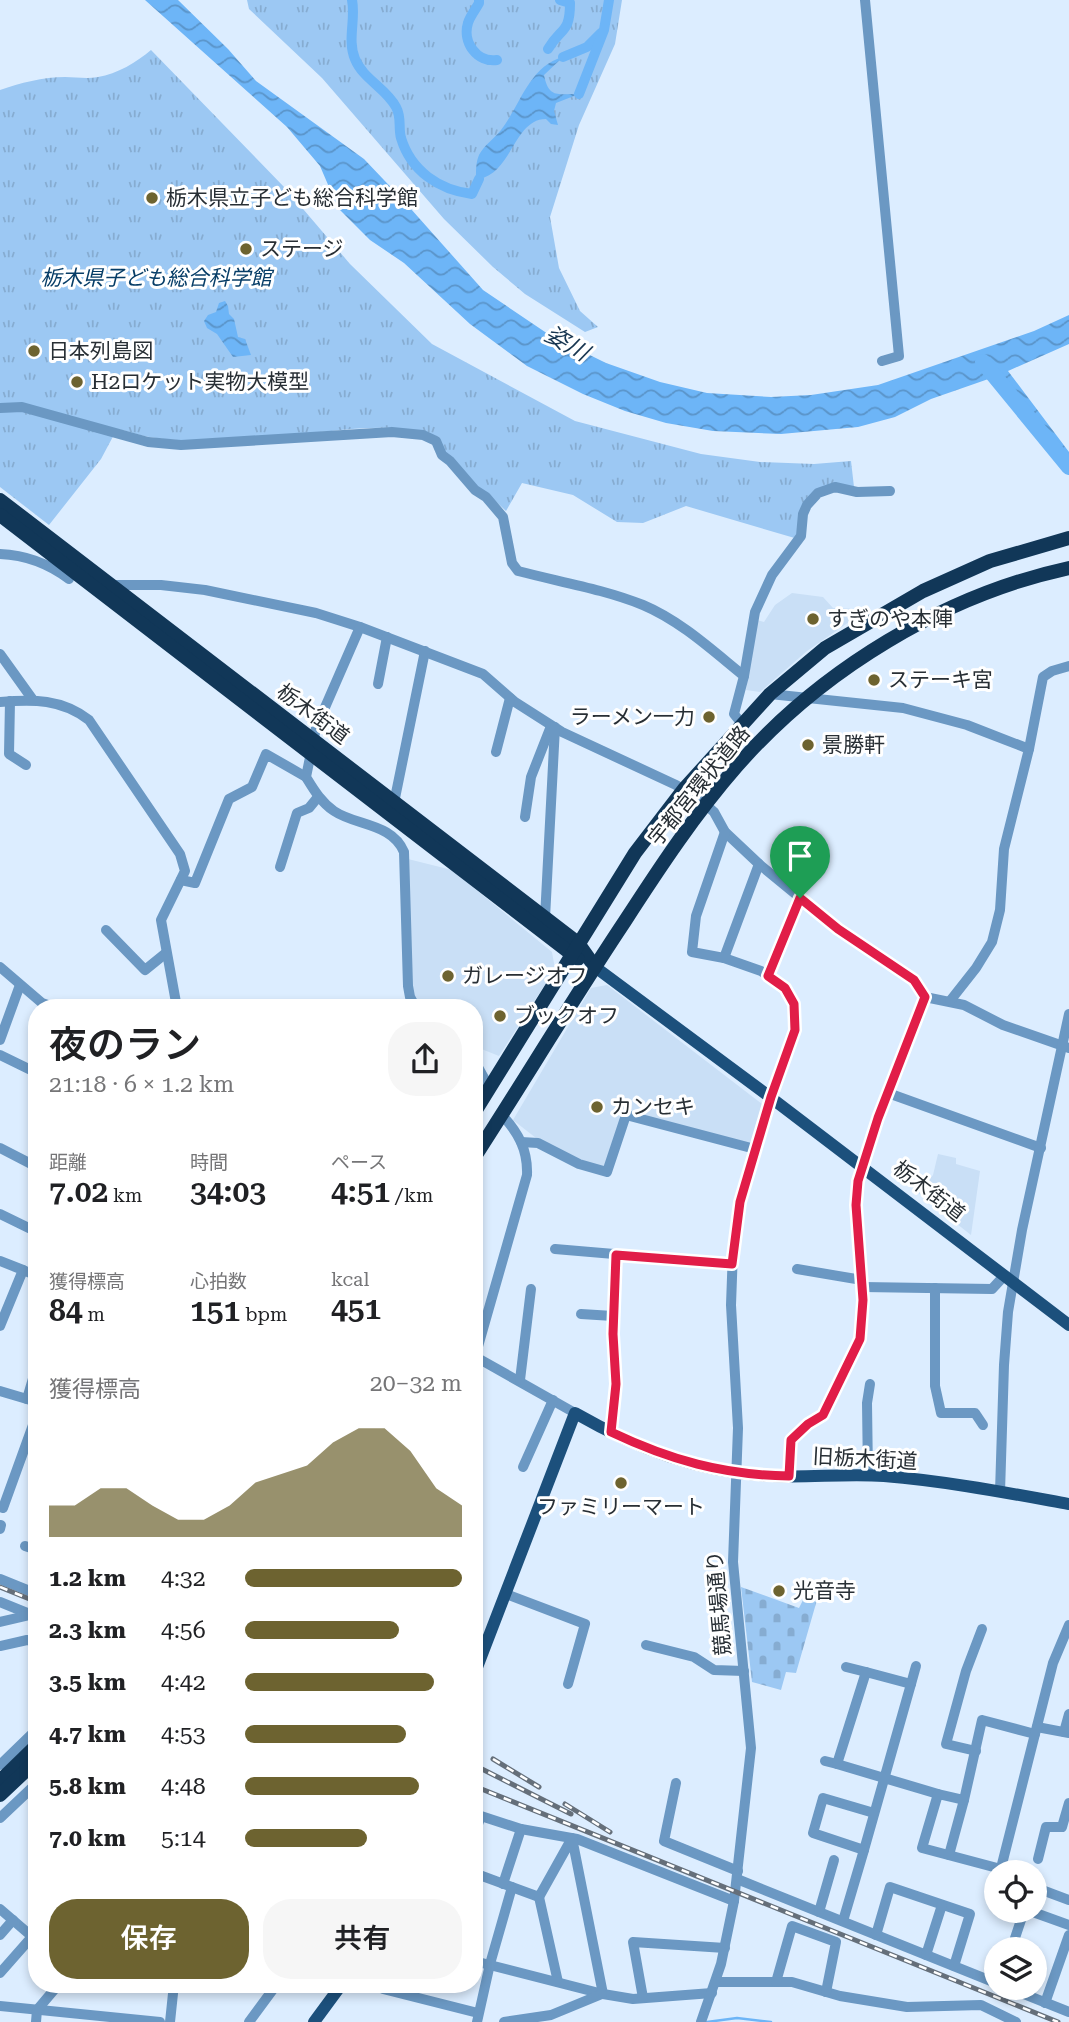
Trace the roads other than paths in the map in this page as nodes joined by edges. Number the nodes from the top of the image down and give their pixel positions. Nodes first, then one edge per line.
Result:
1 (865, 0) edge
2 (882, 361) dead end
3 (0, 408) edge
4 (891, 491) dead end
5 (0, 500) edge
6 (0, 515) edge
7 (1069, 538) edge
8 (0, 554) edge
9 (1069, 568) edge
10 (69, 579) dead end
11 (109, 585) junction
12 (360, 627) junction
13 (387, 637) junction
14 (425, 651) junction
15 (0, 654) edge
16 (1069, 666) edge
17 (744, 677) junction
18 (378, 684) dead end
19 (770, 694) junction
20 (510, 698) junction
21 (808, 698) junction
22 (33, 700) junction
23 (5, 701) edge
24 (742, 724) junction
25 (553, 726) junction
26 (311, 746) junction
27 (1029, 749) junction
28 (496, 752) dead end
29 (26, 765) dead end
30 (306, 777) junction
31 (684, 789) junction
32 (318, 797) junction
33 (394, 803) junction
34 (705, 804) junction
35 (525, 817) dead end
36 (725, 832) junction
37 (760, 864) junction
38 (280, 867) dead end
39 (181, 880) junction
40 (800, 898) junction
41 (545, 918) junction
42 (106, 930) dead end
43 (575, 949) junction
44 (166, 953) junction
45 (724, 958) junction
46 (0, 967) edge
47 (594, 967) junction
48 (768, 976) junction
49 (20, 985) junction
50 (925, 997) junction
51 (36, 999) edge
52 (175, 999) edge
53 (411, 999) edge
54 (950, 1001) junction
55 (1069, 1014) edge
56 (0, 1040) edge
57 (1066, 1047) edge
58 (0, 1055) edge
59 (28, 1069) edge
60 (483, 1077) edge
61 (489, 1089) junction
62 (888, 1093) junction
63 (771, 1097) junction
64 (483, 1099) edge
65 (502, 1115) junction
66 (521, 1142) junction
67 (483, 1144) edge
68 (0, 1148) edge
69 (1041, 1148) junction
70 (755, 1149) junction
71 (28, 1162) edge
72 (863, 1167) junction
73 (0, 1213) edge
74 (28, 1227) edge
75 (555, 1249) dead end
76 (616, 1255) junction
77 (0, 1261) edge
78 (732, 1264) junction
79 (797, 1269) dead end
80 (23, 1270) junction
81 (28, 1272) edge
82 (1009, 1279) junction
83 (862, 1284) junction
84 (935, 1288) junction
85 (531, 1289) dead end
86 (581, 1314) dead end
87 (613, 1316) junction
88 (1069, 1325) edge
89 (0, 1326) edge
90 (483, 1329) edge
91 (483, 1360) edge
92 (520, 1380) junction
93 (870, 1384) dead end
94 (0, 1391) edge
95 (28, 1399) edge
96 (554, 1400) junction
97 (575, 1413) junction
98 (983, 1425) dead end
99 (611, 1432) junction
100 (28, 1439) edge
101 (523, 1467) dead end
102 (737, 1473) junction
103 (868, 1475) junction
104 (789, 1476) junction
105 (1000, 1492) junction
106 (1069, 1504) edge
107 (0, 1507) edge
108 (0, 1579) edge
109 (28, 1590) edge
110 (506, 1594) junction
111 (0, 1602) edge
112 (28, 1614) edge
113 (28, 1617) edge
114 (0, 1622) edge
115 (1069, 1625) edge
116 (982, 1629) dead end
117 (28, 1640) edge
118 (646, 1645) dead end
119 (0, 1646) edge
120 (483, 1652) edge
121 (916, 1666) dead end
122 (846, 1667) dead end
123 (744, 1671) junction
124 (866, 1672) junction
125 (568, 1684) dead end
126 (911, 1684) junction
127 (1069, 1714) edge
128 (1036, 1730) junction
129 (1067, 1732) edge
130 (28, 1737) edge
131 (976, 1751) junction
132 (825, 1761) dead end
133 (28, 1764) edge
134 (837, 1764) junction
135 (0, 1765) edge
136 (884, 1780) junction
137 (0, 1781) edge
138 (676, 1783) dead end
139 (28, 1792) edge
140 (938, 1794) junction
141 (0, 1796) edge
142 (964, 1800) junction
143 (1068, 1810) edge
144 (874, 1813) junction
145 (483, 1817) edge
146 (0, 1818) edge
147 (521, 1829) junction
148 (572, 1838) junction
149 (864, 1850) junction
150 (949, 1855) junction
151 (1038, 1858) dead end
152 (834, 1860) dead end
153 (1004, 1860) edge
154 (984, 1866) edge
155 (738, 1875) junction
156 (483, 1876) edge
157 (508, 1885) junction
158 (1047, 1892) edge
159 (539, 1897) junction
160 (1069, 1900) edge
161 (734, 1901) junction
162 (942, 1905) junction
163 (0, 1909) edge
164 (819, 1912) junction
165 (1047, 1917) edge
166 (13, 1920) junction
167 (843, 1922) junction
168 (1069, 1925) edge
169 (28, 1931) edge
170 (0, 1935) edge
171 (876, 1935) junction
172 (1069, 1935) edge
173 (28, 1943) edge
174 (725, 1948) junction
175 (926, 1955) junction
176 (483, 1963) edge
177 (490, 1965) junction
178 (954, 1966) junction
179 (0, 1973) edge
180 (984, 1978) edge
181 (558, 1982) junction
182 (716, 1982) junction
183 (776, 1982) junction
184 (826, 1992) junction
185 (51, 1993) edge
186 (173, 1993) edge
187 (270, 1993) edge
188 (335, 1993) edge
189 (396, 1993) edge
190 (712, 1993) junction
191 (603, 1994) junction
192 (643, 1998) junction
193 (1038, 2000) edge
194 (1045, 2003) junction
195 (0, 2006) edge
196 (37, 2010) junction
197 (1068, 2010) edge
198 (478, 2018) edge
199 (36, 2022) edge
200 (160, 2022) edge
201 (170, 2022) edge
202 (249, 2022) edge
203 (314, 2022) edge
204 (504, 2022) edge
205 (701, 2022) edge
206 (1016, 2022) edge

1 - 2 street
3 - 17 street
4 - 17 street
5 - 11 highway, 栃木街道
6 - 26 highway, 栃木街道
7 - 19 highway, 宇都宮環状道路
8 - 10 street
9 - 21 highway, 宇都宮環状道路
11 - 12 street
11 - 26 highway, 栃木街道
12 - 13 street
12 - 26 street
13 - 14 street
13 - 18 street
14 - 20 street
14 - 33 street
15 - 22 street
16 - 27 street
17 - 24 street
19 - 21 street
19 - 24 highway, 宇都宮環状道路
20 - 25 street
20 - 28 street
21 - 27 street
21 - 34 highway, 宇都宮環状道路
22 - 23 street
22 - 39 street
23 - 29 street
24 - 31 highway, 宇都宮環状道路
25 - 31 street
25 - 35 street
25 - 41 street
26 - 30 street
26 - 33 highway, 栃木街道
26 - 43 highway, 栃木街道
27 - 54 street
30 - 32 street
30 - 39 street
31 - 34 street
31 - 43 highway, 宇都宮環状道路
32 - 38 street
32 - 53 street
33 - 41 highway, 栃木街道
34 - 36 street
34 - 47 highway, 宇都宮環状道路
36 - 37 street
36 - 45 street
37 - 40 street
37 - 45 street
39 - 44 street
40 - 48 street
40 - 50 street
41 - 43 highway, 栃木街道
42 - 44 street
43 - 47 highway, 栃木街道
43 - 61 highway, 宇都宮環状道路
44 - 52 street
45 - 48 street
46 - 49 street
47 - 63 main road, 栃木街道
47 - 65 highway, 宇都宮環状道路
48 - 63 street, 競馬場通り
49 - 51 street
49 - 56 street
50 - 54 street
50 - 62 street
54 - 57 street
55 - 57 street
57 - 69 street
58 - 59 street
60 - 61 street
61 - 64 highway, 宇都宮環状道路
62 - 69 street
62 - 72 street
63 - 70 street, 競馬場通り
63 - 72 main road, 栃木街道
65 - 66 street
65 - 67 highway, 宇都宮環状道路
66 - 70 street
66 - 90 street
68 - 71 street
69 - 82 street
70 - 78 street, 競馬場通り
72 - 82 main road, 栃木街道
72 - 83 street
73 - 74 street
75 - 76 street
76 - 78 street
76 - 87 street
77 - 80 street
78 - 102 street, 競馬場通り
79 - 83 street
80 - 81 street
80 - 89 street
82 - 84 street
82 - 88 main road, 栃木街道
82 - 105 street
83 - 84 street
83 - 104 street
84 - 98 street
85 - 92 street
86 - 87 street
87 - 99 street
91 - 92 street, 旧栃木街道
92 - 96 street, 旧栃木街道
93 - 103 street
94 - 95 street
96 - 97 street, 旧栃木街道
96 - 101 street
97 - 99 main road, 旧栃木街道
97 - 110 main road
99 - 102 main road, 旧栃木街道
100 - 107 street
102 - 104 main road, 旧栃木街道
102 - 123 street, 競馬場通り
103 - 104 main road, 旧栃木街道
103 - 105 main road, 旧栃木街道
105 - 106 main road, 旧栃木街道
108 - 109 street
110 - 120 main road
110 - 125 street
111 - 112 street
113 - 114 street
115 - 128 street
116 - 131 street
117 - 119 street
118 - 123 street
121 - 126 street
122 - 124 street
123 - 155 street, 競馬場通り
124 - 126 street
124 - 134 street
126 - 136 street
127 - 129 street
128 - 129 street
128 - 131 street
128 - 153 street
130 - 135 street
131 - 142 street
132 - 134 street
133 - 137 highway
133 - 141 highway
134 - 136 street
136 - 140 street
136 - 144 street
138 - 155 street
139 - 146 street
140 - 142 street
140 - 150 street
142 - 150 street
143 - 151 street
144 - 149 street
144 - 149 street
145 - 147 street
147 - 148 street
147 - 157 street
148 - 159 street
148 - 161 street
148 - 191 street
149 - 167 street
150 - 154 street
152 - 164 street
155 - 161 street, 競馬場通り
155 - 164 street
156 - 157 street
157 - 159 street
157 - 177 street
158 - 160 street
159 - 181 street
161 - 174 street, 競馬場通り
162 - 171 street
162 - 175 street
162 - 178 street
163 - 166 street
164 - 167 street
165 - 168 street
166 - 169 street
166 - 170 street
167 - 171 street
171 - 175 street
172 - 194 street
173 - 179 street
174 - 182 street, 競馬場通り
174 - 192 street
175 - 178 street
176 - 177 street
177 - 181 street
177 - 198 street
178 - 180 street
181 - 191 street
182 - 183 street
182 - 190 street, 競馬場通り
183 - 184 street
183 - 184 street
184 - 206 street
185 - 196 street
186 - 201 street
187 - 202 street
188 - 203 main road
189 - 198 street
190 - 192 street
190 - 205 street, 競馬場通り
191 - 192 street
191 - 204 street
193 - 194 street
194 - 197 street
195 - 196 street
196 - 199 street
196 - 200 street

